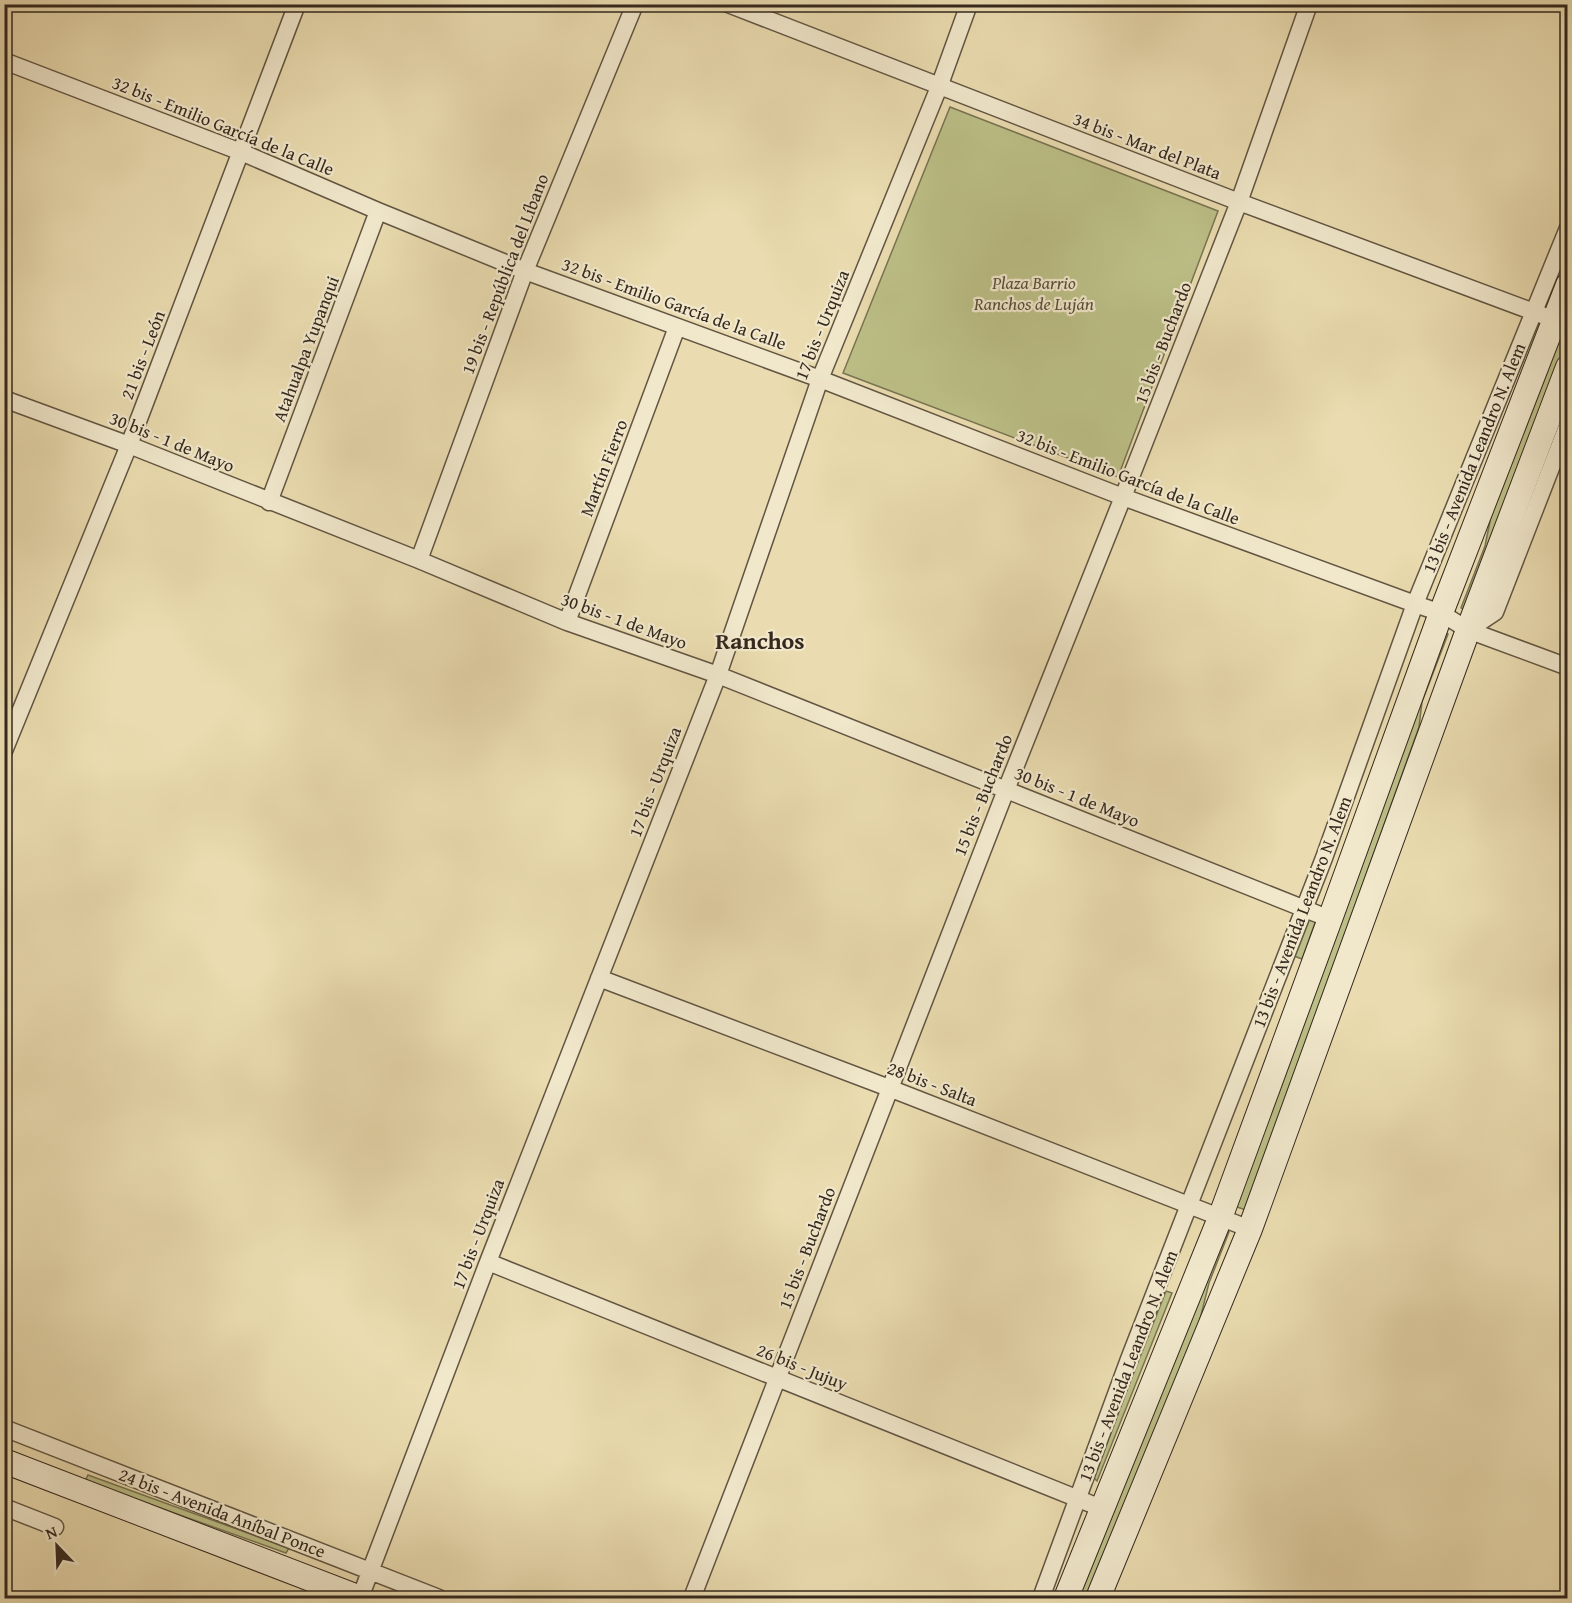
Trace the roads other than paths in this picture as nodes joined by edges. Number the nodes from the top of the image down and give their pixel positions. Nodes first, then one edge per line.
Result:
1 (297, 4) edge
2 (635, 4) edge
3 (728, 4) edge
4 (969, 4) edge
5 (1309, 4) edge
6 (4, 61) edge
7 (939, 87) junction
8 (241, 152) junction
9 (1239, 202) junction
10 (378, 210) junction
11 (1568, 228) edge
12 (525, 271) junction
13 (1568, 285) edge
14 (1543, 316) junction
15 (677, 327) junction
16 (1568, 367) edge
17 (820, 379) junction
18 (4, 399) edge
19 (1568, 424) edge
20 (129, 445) junction
21 (1123, 497) junction
22 (269, 502) junction
23 (419, 560) junction
24 (1415, 604) junction
25 (1441, 613) junction
26 (567, 622) junction
27 (1468, 630) junction
28 (1568, 667) edge
29 (718, 675) junction
30 (6, 742) edge
31 (1006, 790) junction
32 (1304, 909) junction
33 (1330, 919) junction
34 (599, 978) junction
35 (889, 1088) junction
36 (1189, 1205) junction
37 (1220, 1218) junction
38 (1250, 1228) junction
39 (488, 1262) junction
40 (778, 1379) junction
41 (4, 1428) edge
42 (4, 1461) edge
43 (1078, 1499) junction
44 (4, 1506) edge
45 (1101, 1508) junction
46 (55, 1527) dead end
47 (372, 1571) junction
48 (360, 1599) edge
49 (439, 1599) edge
50 (692, 1599) edge
51 (1041, 1599) edge
52 (1066, 1599) edge
53 (1098, 1599) edge

1 - 8 street, 21 bis - León
2 - 12 street, 19 bis - República del Líbano
3 - 7 street, 34 bis - Mar del Plata
4 - 7 street, 17 bis - Urquiza
5 - 9 street, 15 bis - Buchardo
6 - 8 street, 32 bis - Emilio García de la Calle
7 - 9 street, 34 bis - Mar del Plata
7 - 17 street, 17 bis - Urquiza
8 - 10 street, 32 bis - Emilio García de la Calle
8 - 20 street, 21 bis - León
9 - 14 street, 34 bis - Mar del Plata
9 - 21 street, 15 bis - Buchardo
10 - 12 street, 32 bis - Emilio García de la Calle
10 - 22 street, Atahualpa Yupanqui
11 - 14 street, 13 bis - Avenida Leandro N. Alem
12 - 15 street, 32 bis - Emilio García de la Calle
12 - 23 street, 19 bis - República del Líbano
13 - 14 main road, 13 bis - Avenida Leandro N. Alem
14 - 24 street, 13 bis - Avenida Leandro N. Alem
14 - 25 main road, 13 bis - Avenida Leandro N. Alem
15 - 17 street, 32 bis - Emilio García de la Calle
15 - 26 street, Martín Fierro
16 - 27 main road
17 - 21 street, 32 bis - Emilio García de la Calle
17 - 29 street, 17 bis - Urquiza
18 - 20 street, 30 bis - 1 de Mayo
19 - 27 street
20 - 22 street, 30 bis - 1 de Mayo
20 - 30 street, 21 bis - León
21 - 24 street, 32 bis - Emilio García de la Calle
21 - 31 street, 15 bis - Buchardo
22 - 23 street, 30 bis - 1 de Mayo
23 - 26 street, 30 bis - 1 de Mayo
24 - 25 street, 32 bis - Emilio García de la Calle
24 - 32 street, 13 bis - Avenida Leandro N. Alem
25 - 27 street, 32 bis - Emilio García de la Calle
25 - 33 main road, 13 bis - Avenida Leandro N. Alem
26 - 29 street, 30 bis - 1 de Mayo
27 - 28 street, 32 bis - Emilio García de la Calle
27 - 38 main road
29 - 31 street, 30 bis - 1 de Mayo
29 - 34 street, 17 bis - Urquiza
31 - 32 street, 30 bis - 1 de Mayo
31 - 35 street, 15 bis - Buchardo
32 - 33 street, 30 bis - 1 de Mayo
32 - 36 street, 13 bis - Avenida Leandro N. Alem
33 - 37 main road, 13 bis - Avenida Leandro N. Alem
34 - 35 street, 28 bis - Salta
34 - 39 street, 17 bis - Urquiza
35 - 36 street, 28 bis - Salta
35 - 40 street, 15 bis - Buchardo
36 - 37 street, 28 bis - Salta
36 - 43 street, 13 bis - Avenida Leandro N. Alem
37 - 38 street, 28 bis - Salta
37 - 45 main road, 13 bis - Avenida Leandro N. Alem
38 - 53 main road
39 - 40 street, 26 bis - Jujuy
39 - 47 street, 17 bis - Urquiza
40 - 43 street, 26 bis - Jujuy
40 - 50 street, 15 bis - Buchardo
41 - 47 street, 24 bis - Avenida Aníbal Ponce
42 - 48 main road, 24 bis - Avenida Aníbal Ponce
43 - 45 street, 26 bis - Jujuy
43 - 51 street, 13 bis - Avenida Leandro N. Alem
44 - 46 street
45 - 52 main road, 13 bis - Avenida Leandro N. Alem
47 - 48 street, 17 bis - Urquiza
47 - 49 street, 24 bis - Avenida Aníbal Ponce

